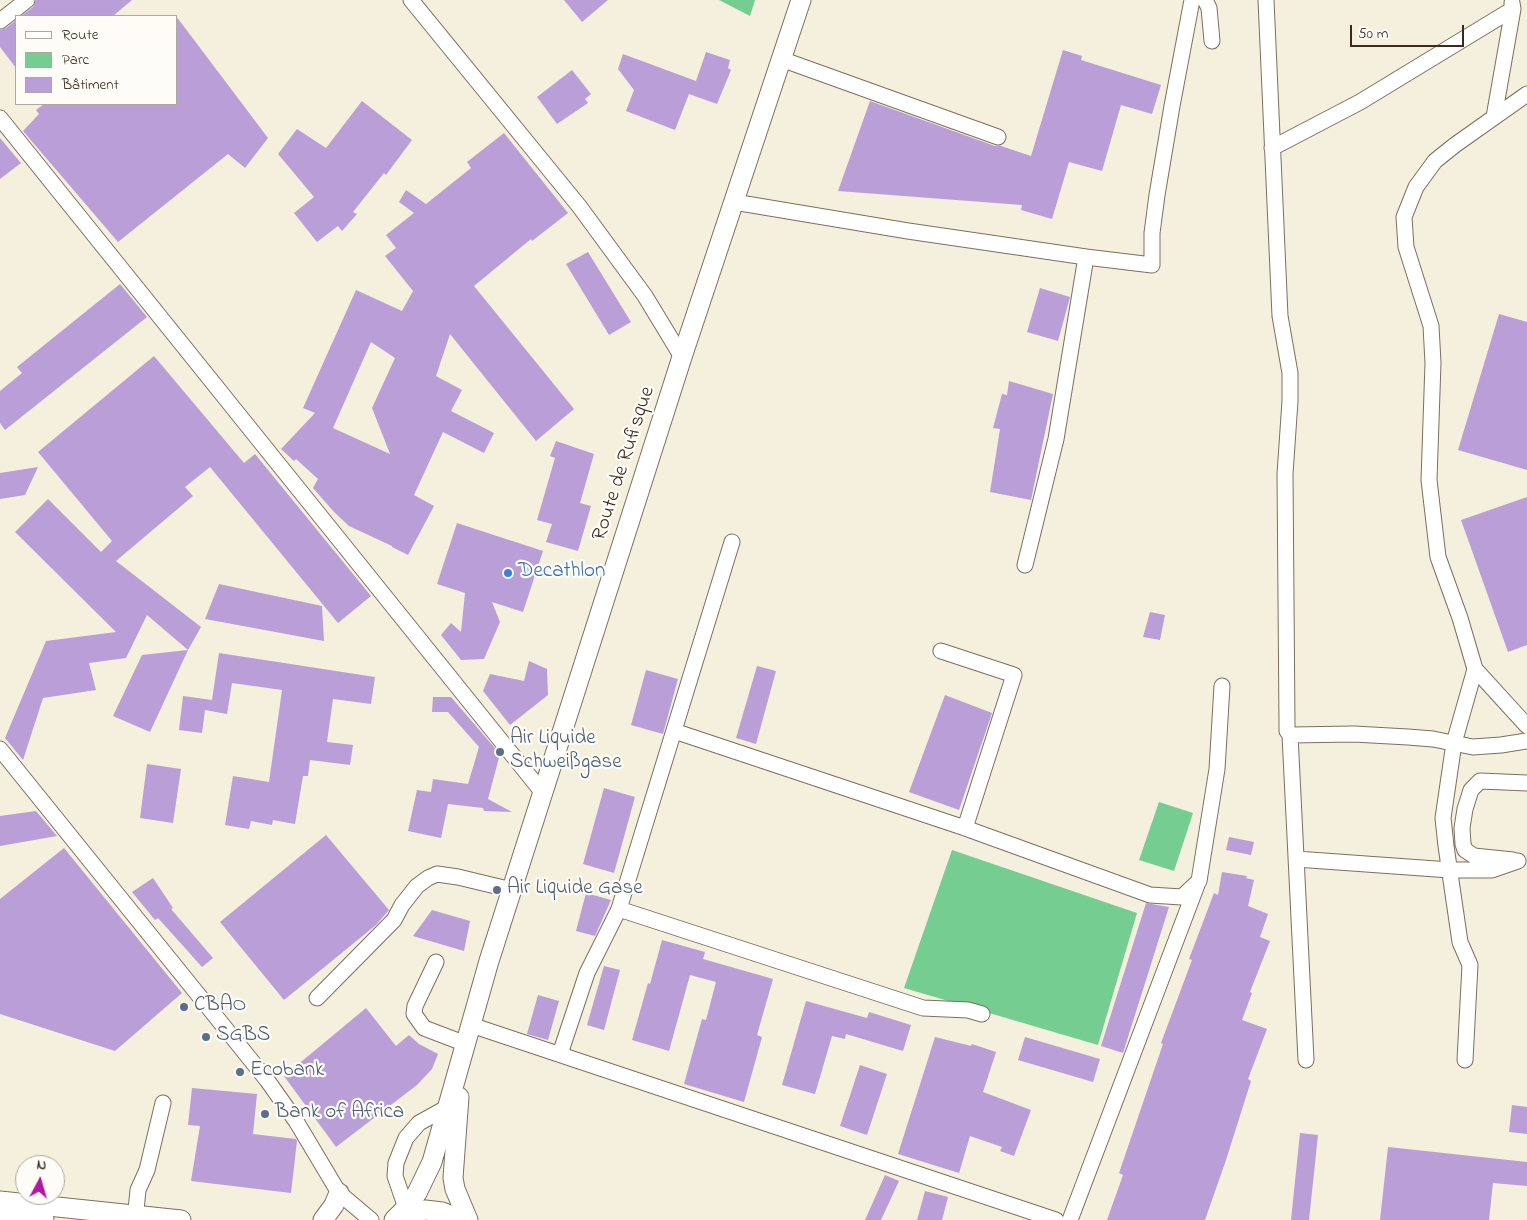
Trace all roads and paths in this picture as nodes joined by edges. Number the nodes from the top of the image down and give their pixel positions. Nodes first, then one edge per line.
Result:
1 (27, 0) edge
2 (410, 0) edge
3 (801, 0) edge
4 (1192, 0) edge
5 (1205, 0) edge
6 (1266, 0) edge
7 (1512, 5) edge
8 (0, 21) edge
9 (1212, 41) dead end
10 (780, 59) junction
11 (1527, 94) edge
12 (1494, 117) junction
13 (0, 118) edge
14 (998, 137) dead end
15 (1272, 148) junction
16 (734, 202) junction
17 (1086, 257) junction
18 (682, 357) junction
19 (732, 542) dead end
20 (1026, 564) dead end
21 (941, 651) dead end
22 (1475, 669) junction
23 (1222, 686) dead end
24 (1527, 726) edge
25 (674, 731) junction
26 (1290, 735) junction
27 (1527, 741) edge
28 (1454, 743) junction
29 (0, 749) edge
30 (1527, 783) edge
31 (543, 793) junction
32 (966, 828) junction
33 (1296, 859) junction
34 (1523, 862) edge
35 (1450, 870) junction
36 (1199, 881) junction
37 (512, 890) junction
38 (619, 909) junction
39 (436, 962) dead end
40 (318, 998) dead end
41 (982, 1014) dead end
42 (471, 1025) junction
43 (464, 1051) junction
44 (560, 1054) junction
45 (1306, 1060) dead end
46 (1465, 1060) dead end
47 (163, 1103) dead end
48 (448, 1107) junction
49 (339, 1193) junction
50 (0, 1200) edge
51 (0, 1216) edge
52 (104, 1216) edge
53 (399, 1216) edge
54 (135, 1218) edge
55 (44, 1220) edge
56 (181, 1220) edge
57 (323, 1220) edge
58 (371, 1220) edge
59 (461, 1220) edge
60 (468, 1220) edge
61 (1056, 1220) edge
62 (1070, 1220) edge

1 - 8 street
2 - 18 street
3 - 10 main road, Route de Rufisque
4 - 17 street
5 - 9 street
6 - 15 street
7 - 12 street
7 - 15 street
10 - 14 street
10 - 16 main road, Route de Rufisque
11 - 12 street
12 - 22 street
13 - 31 street
15 - 26 street
16 - 17 street
16 - 18 main road, Route de Rufisque
17 - 20 street
18 - 31 main road, Route de Rufisque
19 - 25 street
21 - 32 street
22 - 24 street
22 - 28 street
23 - 36 street
25 - 32 street
25 - 38 street
26 - 28 street
26 - 33 street
27 - 28 street
28 - 35 street
29 - 49 street
30 - 34 street
31 - 37 main road, Route de Rufisque
32 - 36 street
33 - 35 street
33 - 45 street
34 - 35 street
35 - 46 street
36 - 62 street
37 - 40 street
37 - 42 main road, Route de Rufisque
38 - 41 street
38 - 44 street
39 - 43 street
42 - 43 main road, Route de Rufisque
42 - 44 street
43 - 48 main road, Route de Rufisque
43 - 60 main road, Route de Rufisque
44 - 61 street
47 - 54 street
48 - 53 main road, Route de Rufisque
48 - 53 street
49 - 57 main road
49 - 58 street
50 - 52 main road
51 - 55 main road
52 - 54 main road
53 - 59 main road
54 - 56 main road

